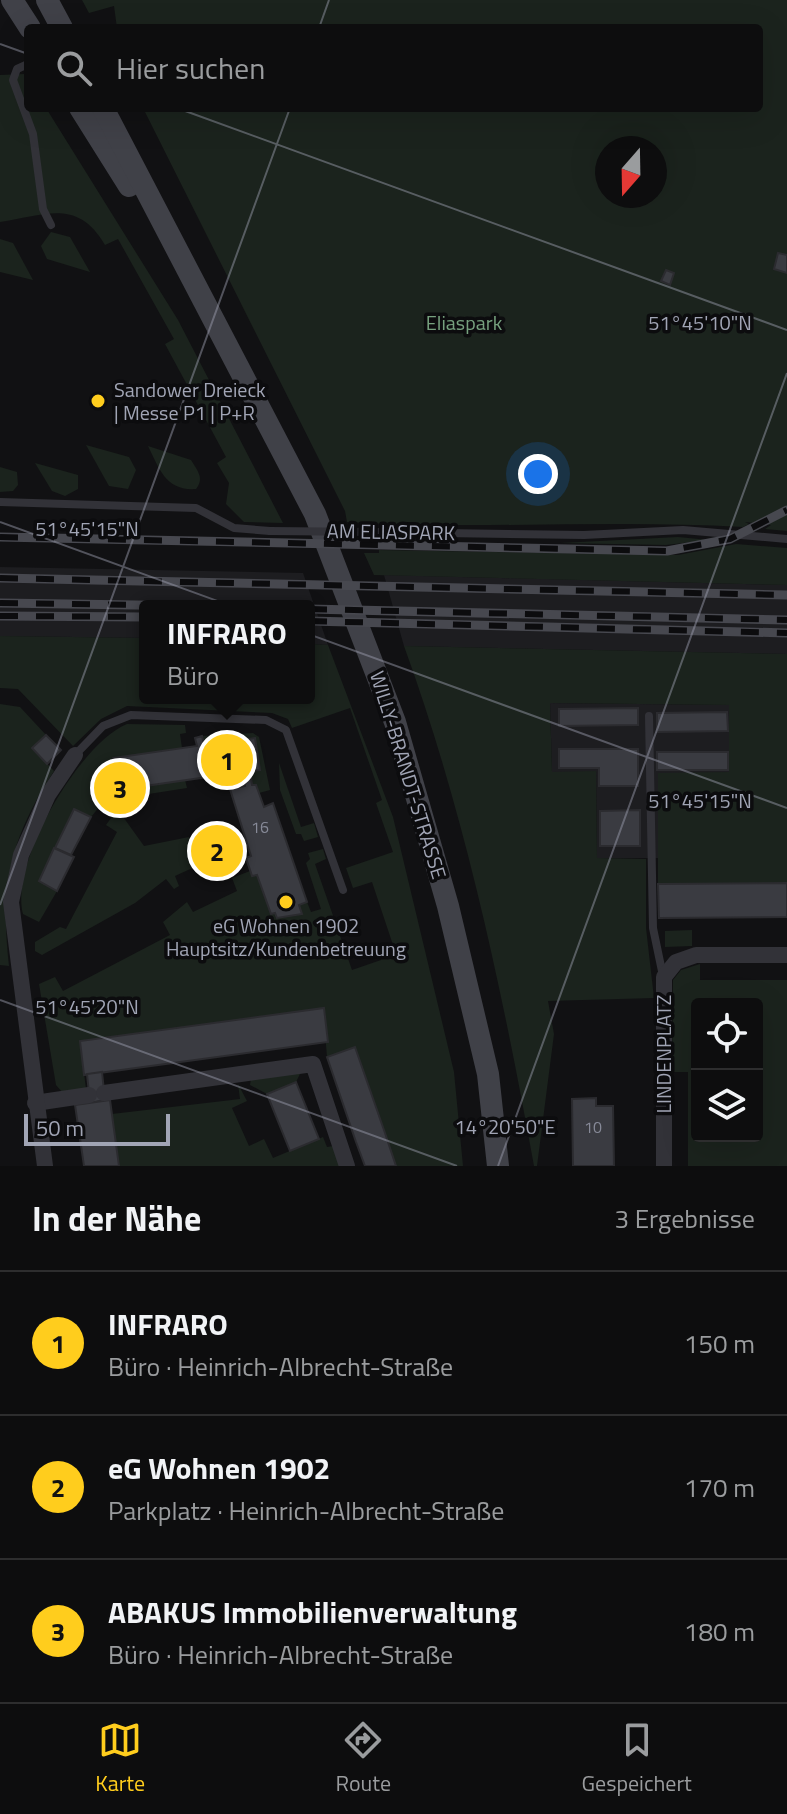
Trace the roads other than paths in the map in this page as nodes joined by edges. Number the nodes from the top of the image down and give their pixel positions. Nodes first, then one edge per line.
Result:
1 (12, 0) edge
2 (47, 0) edge
3 (27, 24) edge
4 (60, 24) edge
5 (24, 66) edge
6 (24, 110) edge
7 (25, 112) edge
8 (83, 112) edge
9 (105, 112) edge
10 (51, 225) dead end
11 (213, 318) junction
12 (0, 502) edge
13 (787, 539) edge
14 (649, 716) dead end
15 (75, 755) joint
16 (343, 890) dead end
17 (787, 955) edge
18 (664, 977) junction
19 (35, 1103) junction
20 (45, 1166) edge
21 (347, 1166) edge
22 (498, 1166) edge
23 (664, 1166) edge

1 - 3 main road
2 - 4 main road
5 - 6 lane
7 - 10 lane
8 - 11 main road, WILLY-BRANDT-STRASSE
9 - 11 main road, WILLY-BRANDT-STRASSE
11 - 22 main road, WILLY-BRANDT-STRASSE
12 - 13 lane, AM ELIASPARK, bridge
14 - 18 lane
15 - 16 lane
15 - 19 street
17 - 18 street, LINDENPLATZ
18 - 23 street, LINDENPLATZ
19 - 20 street
19 - 21 street

